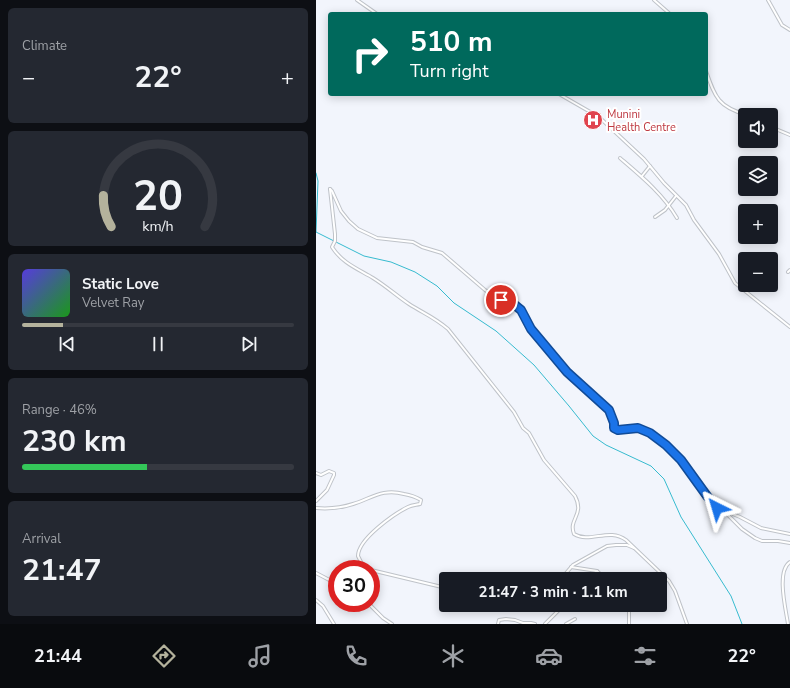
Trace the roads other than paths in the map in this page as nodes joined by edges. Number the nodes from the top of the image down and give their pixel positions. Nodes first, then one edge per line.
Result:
1 (357, 0) edge
2 (654, 0) edge
3 (768, 0) edge
4 (374, 12) edge
5 (668, 12) edge
6 (790, 30) edge
7 (708, 76) edge
8 (562, 96) edge
9 (738, 112) edge
10 (778, 130) edge
11 (790, 135) edge
12 (620, 158) dead end
13 (650, 166) junction
14 (641, 176) junction
15 (676, 196) junction
16 (669, 205) junction
17 (655, 217) dead end
18 (677, 218) dead end
19 (790, 327) edge
20 (316, 474) edge
21 (316, 501) edge
22 (316, 508) edge
23 (723, 510) junction
24 (790, 534) edge
25 (790, 543) edge
26 (635, 548) junction
27 (360, 560) edge
28 (790, 562) edge
29 (571, 567) junction
30 (597, 571) edge
31 (380, 572) edge
32 (567, 572) edge
33 (316, 573) edge
34 (328, 579) edge
35 (439, 586) edge
36 (316, 600) edge
37 (377, 612) edge
38 (557, 612) edge
39 (629, 612) edge
40 (575, 619) dead end
41 (334, 624) edge
42 (392, 624) edge
43 (498, 624) edge
44 (535, 624) edge
45 (545, 624) edge
46 (566, 624) edge
47 (629, 624) edge
48 (687, 624) edge
49 (788, 624) edge

1 - 4 street
2 - 5 street
3 - 6 street
7 - 9 street
8 - 13 street
10 - 11 street
12 - 14 street
13 - 14 street
13 - 15 street
14 - 16 street
15 - 16 street
15 - 19 street
16 - 17 street
16 - 18 street
20 - 21 street
22 - 27 street
23 - 24 street
23 - 25 street
23 - 26 street
26 - 29 street
26 - 48 street
28 - 49 street
29 - 30 street
29 - 32 street
31 - 35 street
33 - 34 street
36 - 41 street
37 - 42 street
38 - 45 street
39 - 47 street
40 - 46 street
43 - 44 street

